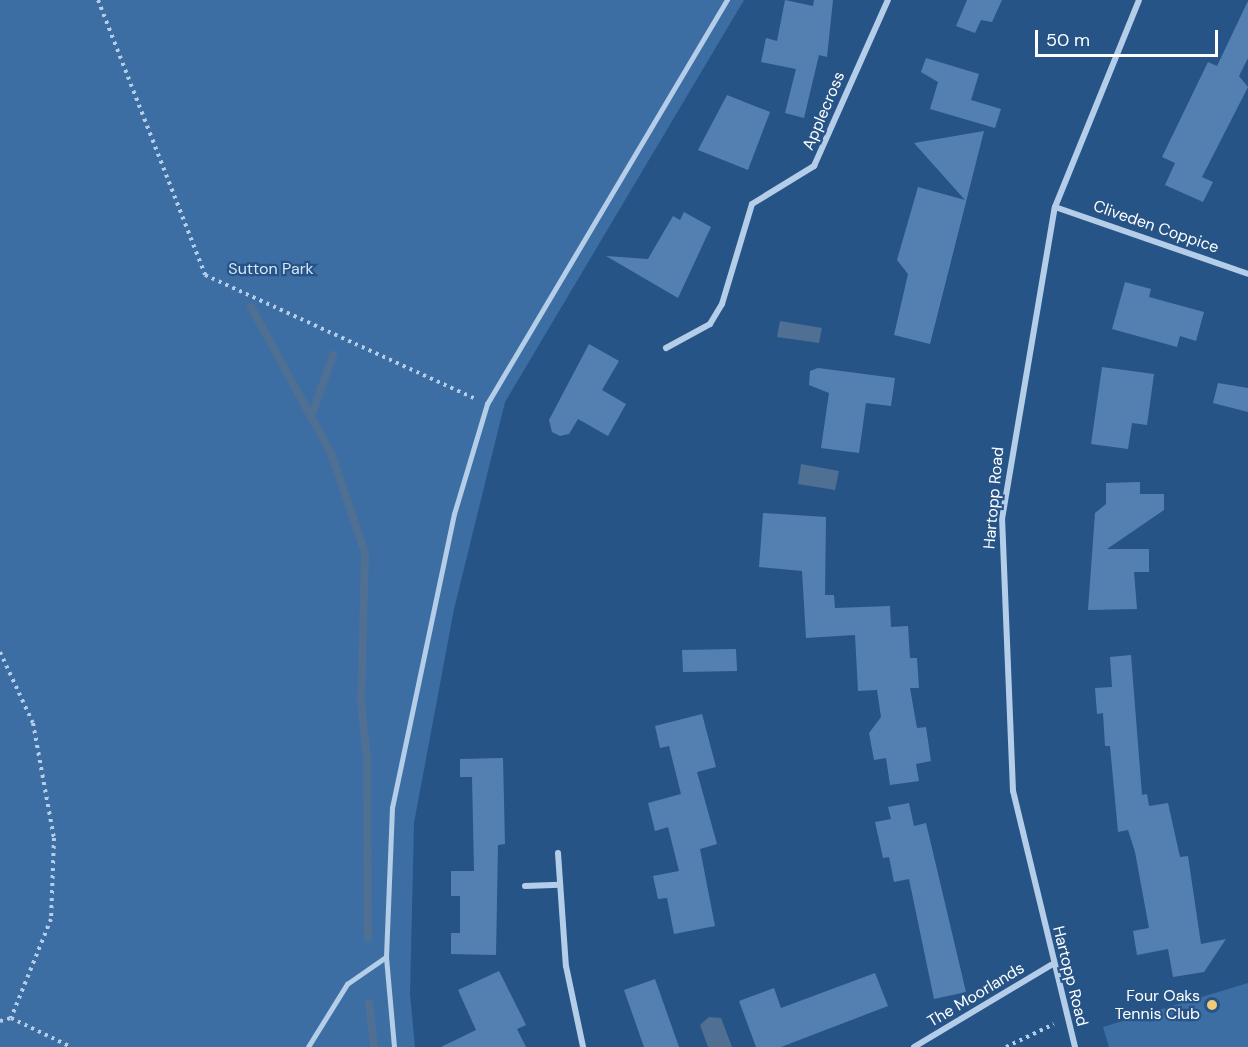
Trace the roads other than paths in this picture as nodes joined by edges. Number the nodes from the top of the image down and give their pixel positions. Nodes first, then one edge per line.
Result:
1 (727, 0) edge
2 (888, 0) edge
3 (1139, 0) edge
4 (1055, 207) junction
5 (1248, 274) edge
6 (666, 348) dead end
7 (558, 853) dead end
8 (560, 885) junction
9 (525, 886) dead end
10 (386, 957) junction
11 (1052, 965) junction
12 (308, 1047) edge
13 (394, 1047) edge
14 (584, 1047) edge
15 (914, 1047) edge
16 (1075, 1047) edge

1 - 10 lane
2 - 6 street, Applecross
3 - 4 street, Hartopp Road
4 - 5 street, Cliveden Coppice
4 - 11 street, Hartopp Road
7 - 8 street
8 - 9 street
8 - 14 street
10 - 12 lane
10 - 13 lane
11 - 15 street, The Moorlands
11 - 16 street, Hartopp Road

